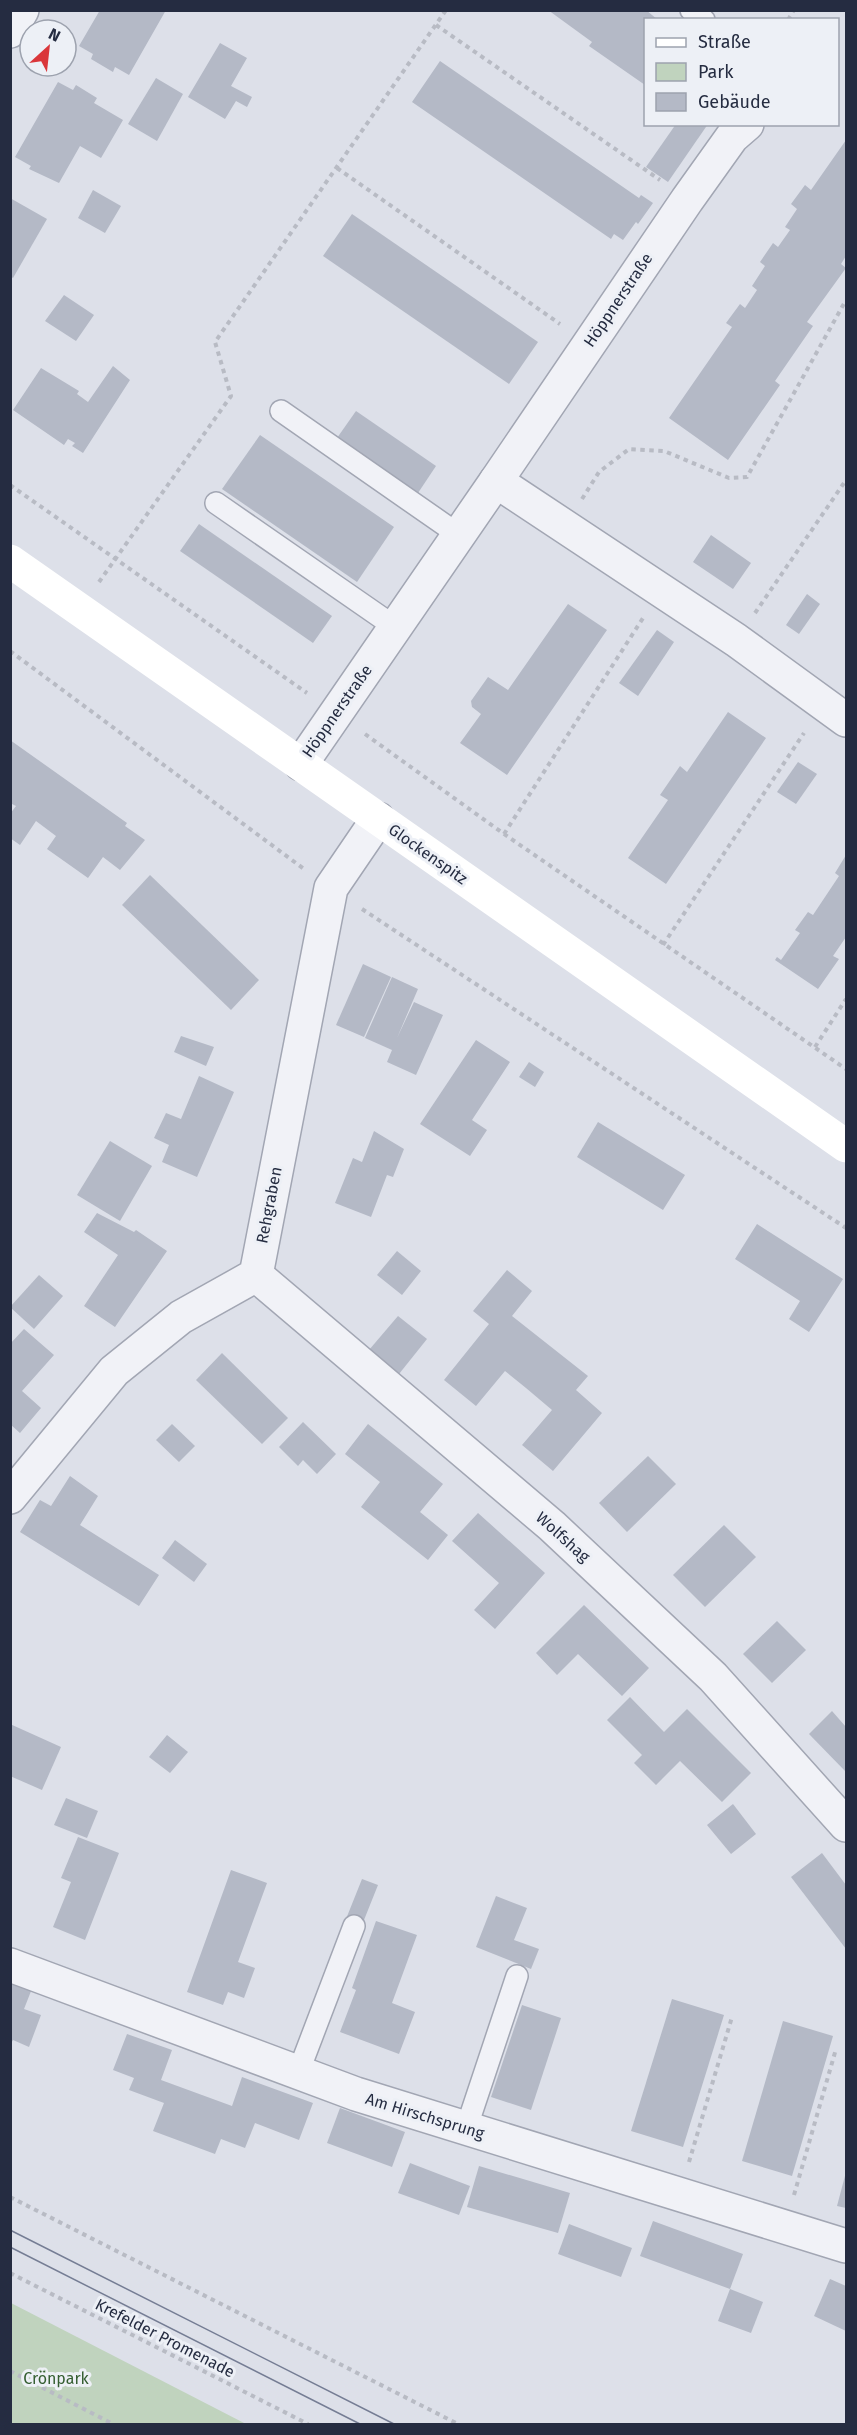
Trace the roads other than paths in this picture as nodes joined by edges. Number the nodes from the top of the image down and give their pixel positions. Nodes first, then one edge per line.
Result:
1 (22, 10) edge
2 (10, 31) edge
3 (744, 126) edge
4 (280, 411) dead end
5 (496, 481) junction
6 (216, 503) dead end
7 (459, 535) junction
8 (10, 561) edge
9 (395, 627) junction
10 (835, 712) edge
11 (301, 764) junction
12 (378, 819) junction
13 (846, 1146) edge
14 (256, 1275) junction
15 (10, 1497) edge
16 (846, 1825) edge
17 (354, 1926) dead end
18 (10, 1965) edge
19 (517, 1976) dead end
20 (298, 2073) junction
21 (466, 2128) junction
22 (846, 2246) edge

1 - 2 street
3 - 5 street, Höppnerstraße
4 - 7 lane
5 - 7 street, Höppnerstraße
5 - 10 street
6 - 9 lane
7 - 9 street, Höppnerstraße
8 - 11 main road, Glockenspitz
9 - 11 street, Höppnerstraße
11 - 12 main road, Glockenspitz
12 - 13 main road, Glockenspitz
12 - 14 street, Rehgraben
14 - 15 street
14 - 16 street, Wolfshag
17 - 20 lane
18 - 20 street, Am Hirschsprung
19 - 21 lane
20 - 21 street, Am Hirschsprung
21 - 22 street, Am Hirschsprung

